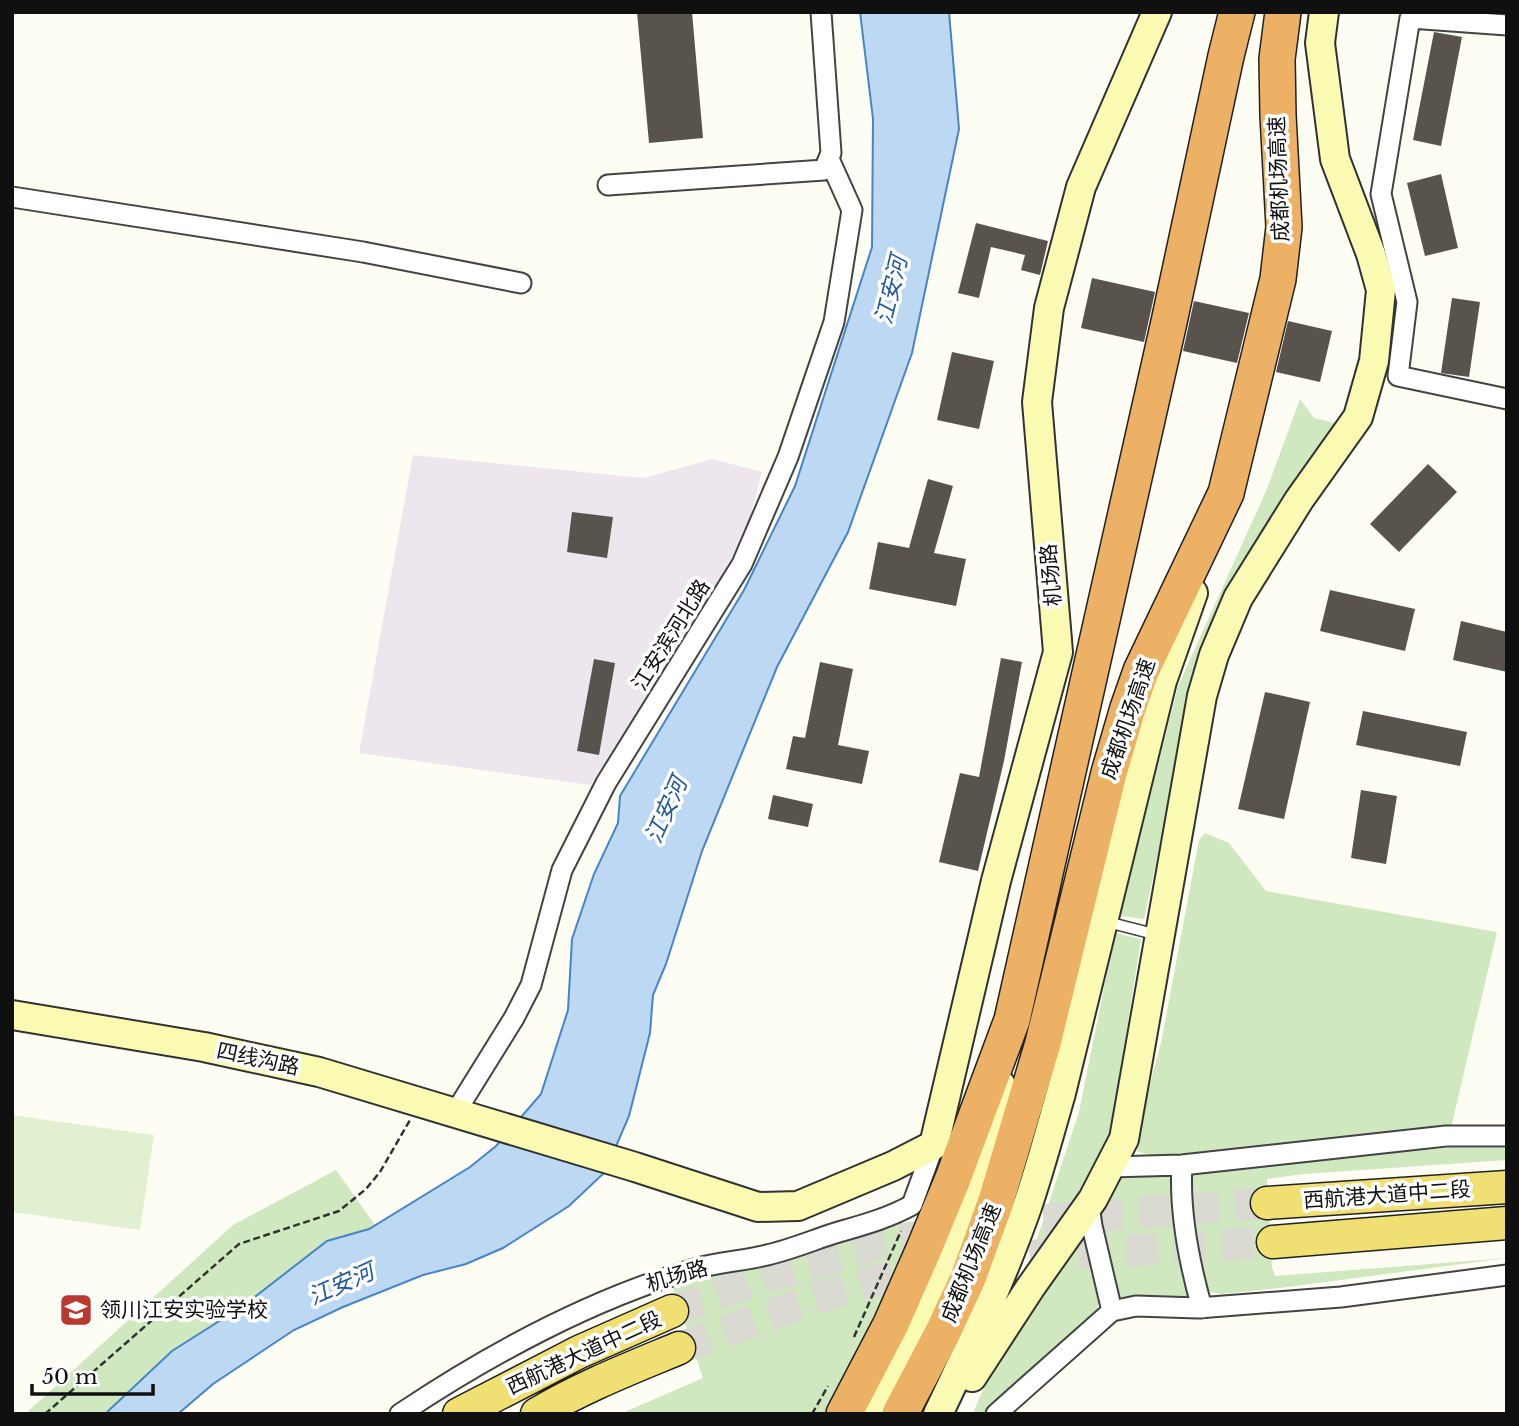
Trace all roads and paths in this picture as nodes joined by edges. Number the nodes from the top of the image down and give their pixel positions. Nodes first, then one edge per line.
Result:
1 (821, 12) edge
2 (1157, 12) edge
3 (1237, 12) edge
4 (1283, 12) edge
5 (1324, 12) edge
6 (1507, 25) edge
7 (829, 159) junction
8 (608, 185) dead end
9 (12, 197) edge
10 (521, 283) dead end
11 (1507, 399) edge
12 (1226, 493) junction
13 (1115, 924) dead end
14 (1159, 935) junction
15 (12, 1015) edge
16 (1012, 1020) junction
17 (419, 1102) junction
18 (455, 1113) junction
19 (1507, 1136) edge
20 (934, 1145) junction
21 (1182, 1165) junction
22 (1110, 1167) junction
23 (1507, 1187) edge
24 (1267, 1203) tunnel mouth
25 (912, 1205) junction
26 (1089, 1205) junction
27 (1027, 1207) junction
28 (1507, 1223) edge
29 (1273, 1242) tunnel mouth
30 (1507, 1275) edge
31 (1202, 1308) junction
32 (672, 1311) tunnel mouth
33 (1112, 1311) junction
34 (851, 1342) dead end
35 (679, 1348) tunnel mouth
36 (972, 1377) junction
37 (832, 1378) dead end
38 (45, 1414) edge
39 (400, 1414) edge
40 (458, 1414) edge
41 (537, 1414) edge
42 (812, 1414) edge
43 (844, 1414) edge
44 (870, 1414) edge
45 (900, 1414) edge
46 (938, 1414) edge
47 (955, 1414) edge
48 (996, 1414) edge

1 - 7 street
2 - 20 main road, 机场路
3 - 16 highway, 成都机场高速
4 - 12 highway, 成都机场高速
5 - 14 main road
6 - 11 street
7 - 8 street
7 - 18 street, 江安滨河北路
9 - 10 street
12 - 27 main road
12 - 45 highway, 成都机场高速
13 - 14 lane
14 - 22 main road
15 - 17 main road, 四线沟路
16 - 43 highway, 成都机场高速
16 - 44 main road
17 - 18 main road, 四线沟路
17 - 38 path
18 - 20 main road, 四线沟路
19 - 21 street
20 - 25 street, 机场路
21 - 22 street
21 - 31 street
22 - 26 main road
23 - 24 main road, 西航港大道中二段
25 - 34 path
25 - 39 street, 机场路
26 - 33 street
26 - 36 main road
27 - 36 main road
27 - 46 main road
28 - 29 main road
30 - 31 street
31 - 33 street
32 - 40 main road, 西航港大道中二段
33 - 48 street
35 - 41 main road, 西航港大道中二段
36 - 47 main road
37 - 42 path

